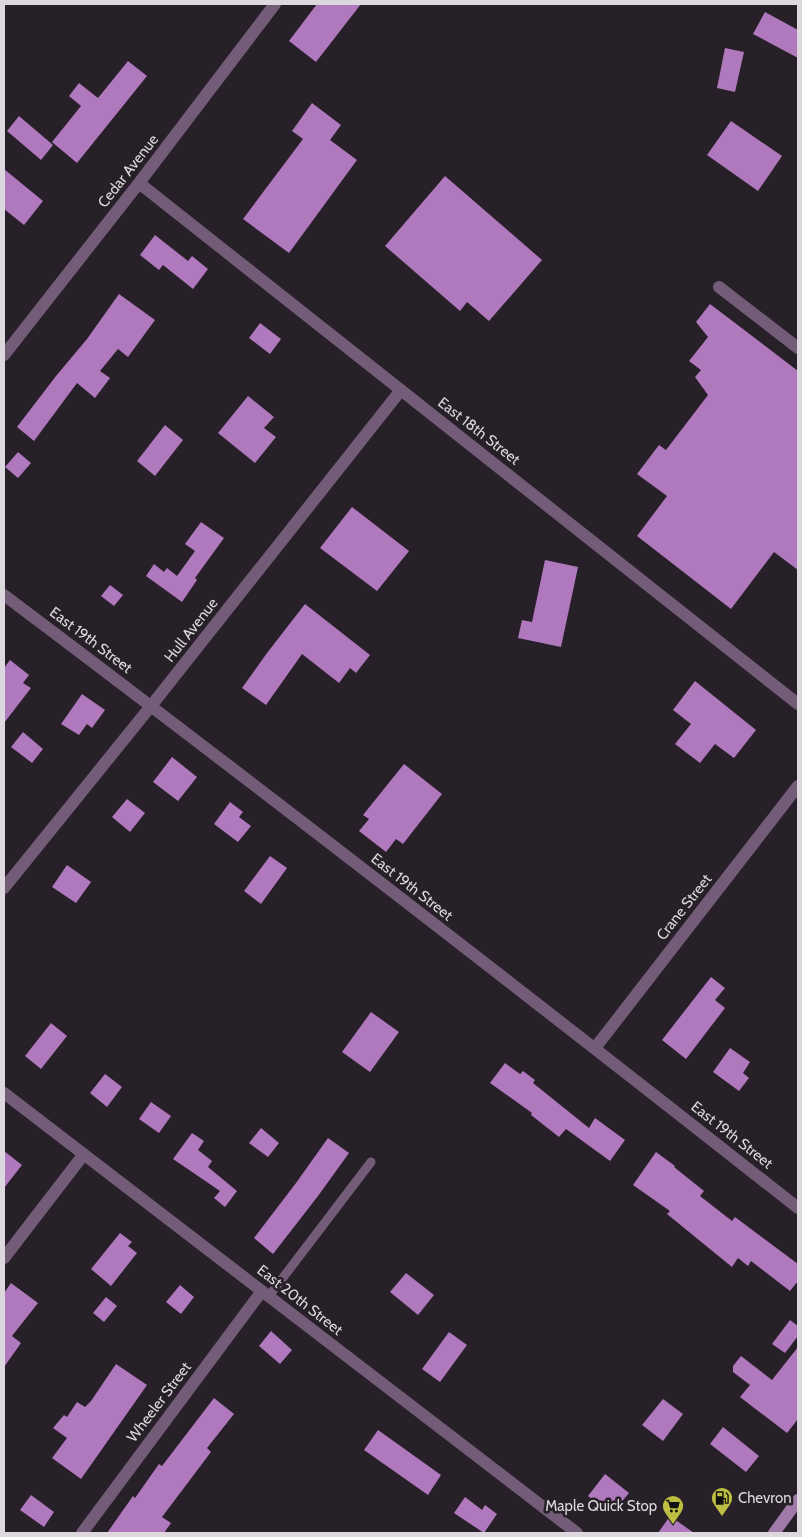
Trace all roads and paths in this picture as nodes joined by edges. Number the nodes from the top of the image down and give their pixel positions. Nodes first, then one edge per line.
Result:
1 (275, 4) edge
2 (139, 183) junction
3 (719, 286) dead end
4 (798, 348) edge
5 (4, 356) edge
6 (401, 390) junction
7 (4, 594) edge
8 (798, 704) edge
9 (152, 706) junction
10 (798, 786) edge
11 (4, 888) edge
12 (595, 1048) junction
13 (4, 1093) edge
14 (84, 1154) junction
15 (371, 1162) dead end
16 (798, 1208) edge
17 (4, 1258) edge
18 (265, 1293) junction
19 (796, 1506) edge
20 (82, 1533) edge
21 (577, 1533) edge
22 (774, 1533) edge

1 - 2 street, Cedar Avenue
2 - 5 street, Cedar Avenue
2 - 6 street, East 18th Street
3 - 4 street
6 - 8 street, East 18th Street
6 - 9 street, Hull Avenue
7 - 9 street, East 19th Street
9 - 11 street, Hull Avenue
9 - 12 street, East 19th Street
10 - 12 street, Crane Street
12 - 16 street, East 19th Street
13 - 14 street, East 20th Street
14 - 17 street
14 - 18 street, East 20th Street
15 - 18 lane
18 - 20 street, Wheeler Street
18 - 21 street, East 20th Street
19 - 22 main road

